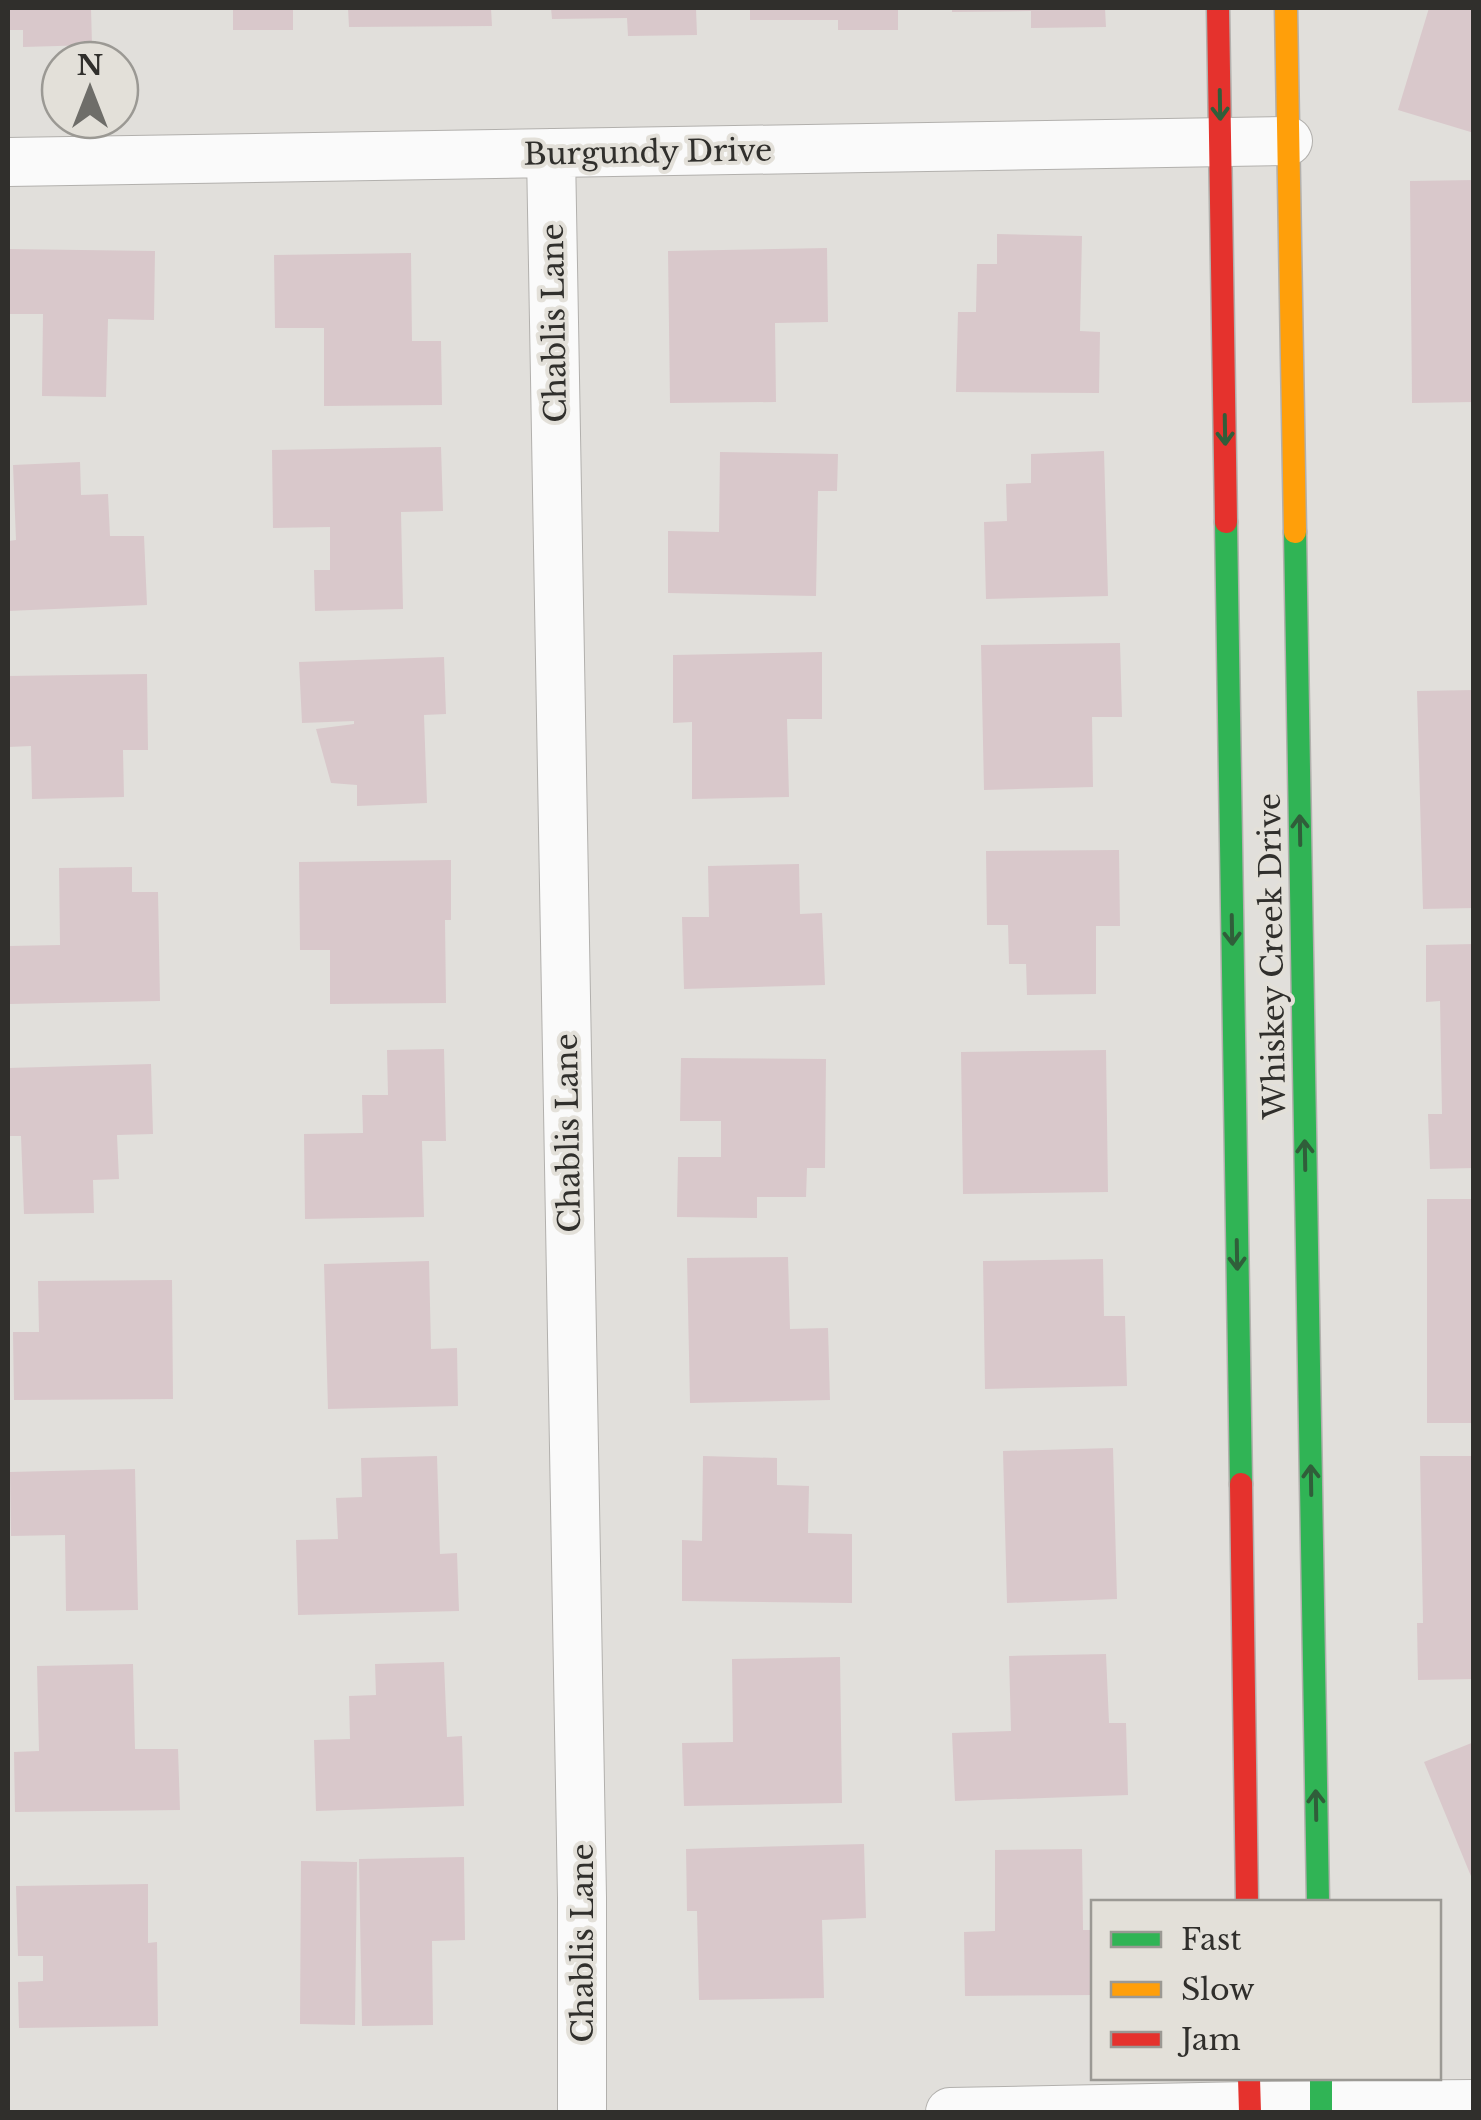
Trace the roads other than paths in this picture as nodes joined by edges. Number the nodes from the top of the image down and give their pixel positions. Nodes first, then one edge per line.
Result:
1 (1218, 8) edge
2 (1286, 8) edge
3 (1288, 141) junction
4 (1220, 142) junction
5 (551, 153) junction
6 (8, 162) edge
7 (1246, 1900) edge
8 (1318, 1900) edge
9 (1250, 2099) edge
10 (1321, 2099) edge
11 (1474, 2104) edge
12 (582, 2112) edge
13 (950, 2112) edge

1 -> 4 street, Whiskey Creek Drive
2 - 3 street, Whiskey Creek Drive
3 - 4 street, Burgundy Drive
8 -> 3 street, Whiskey Creek Drive
4 - 5 street, Burgundy Drive
4 -> 7 street, Whiskey Creek Drive
5 - 6 street, Burgundy Drive
5 - 12 street, Chablis Lane
9 - 10 street
9 - 13 street
10 - 11 street

